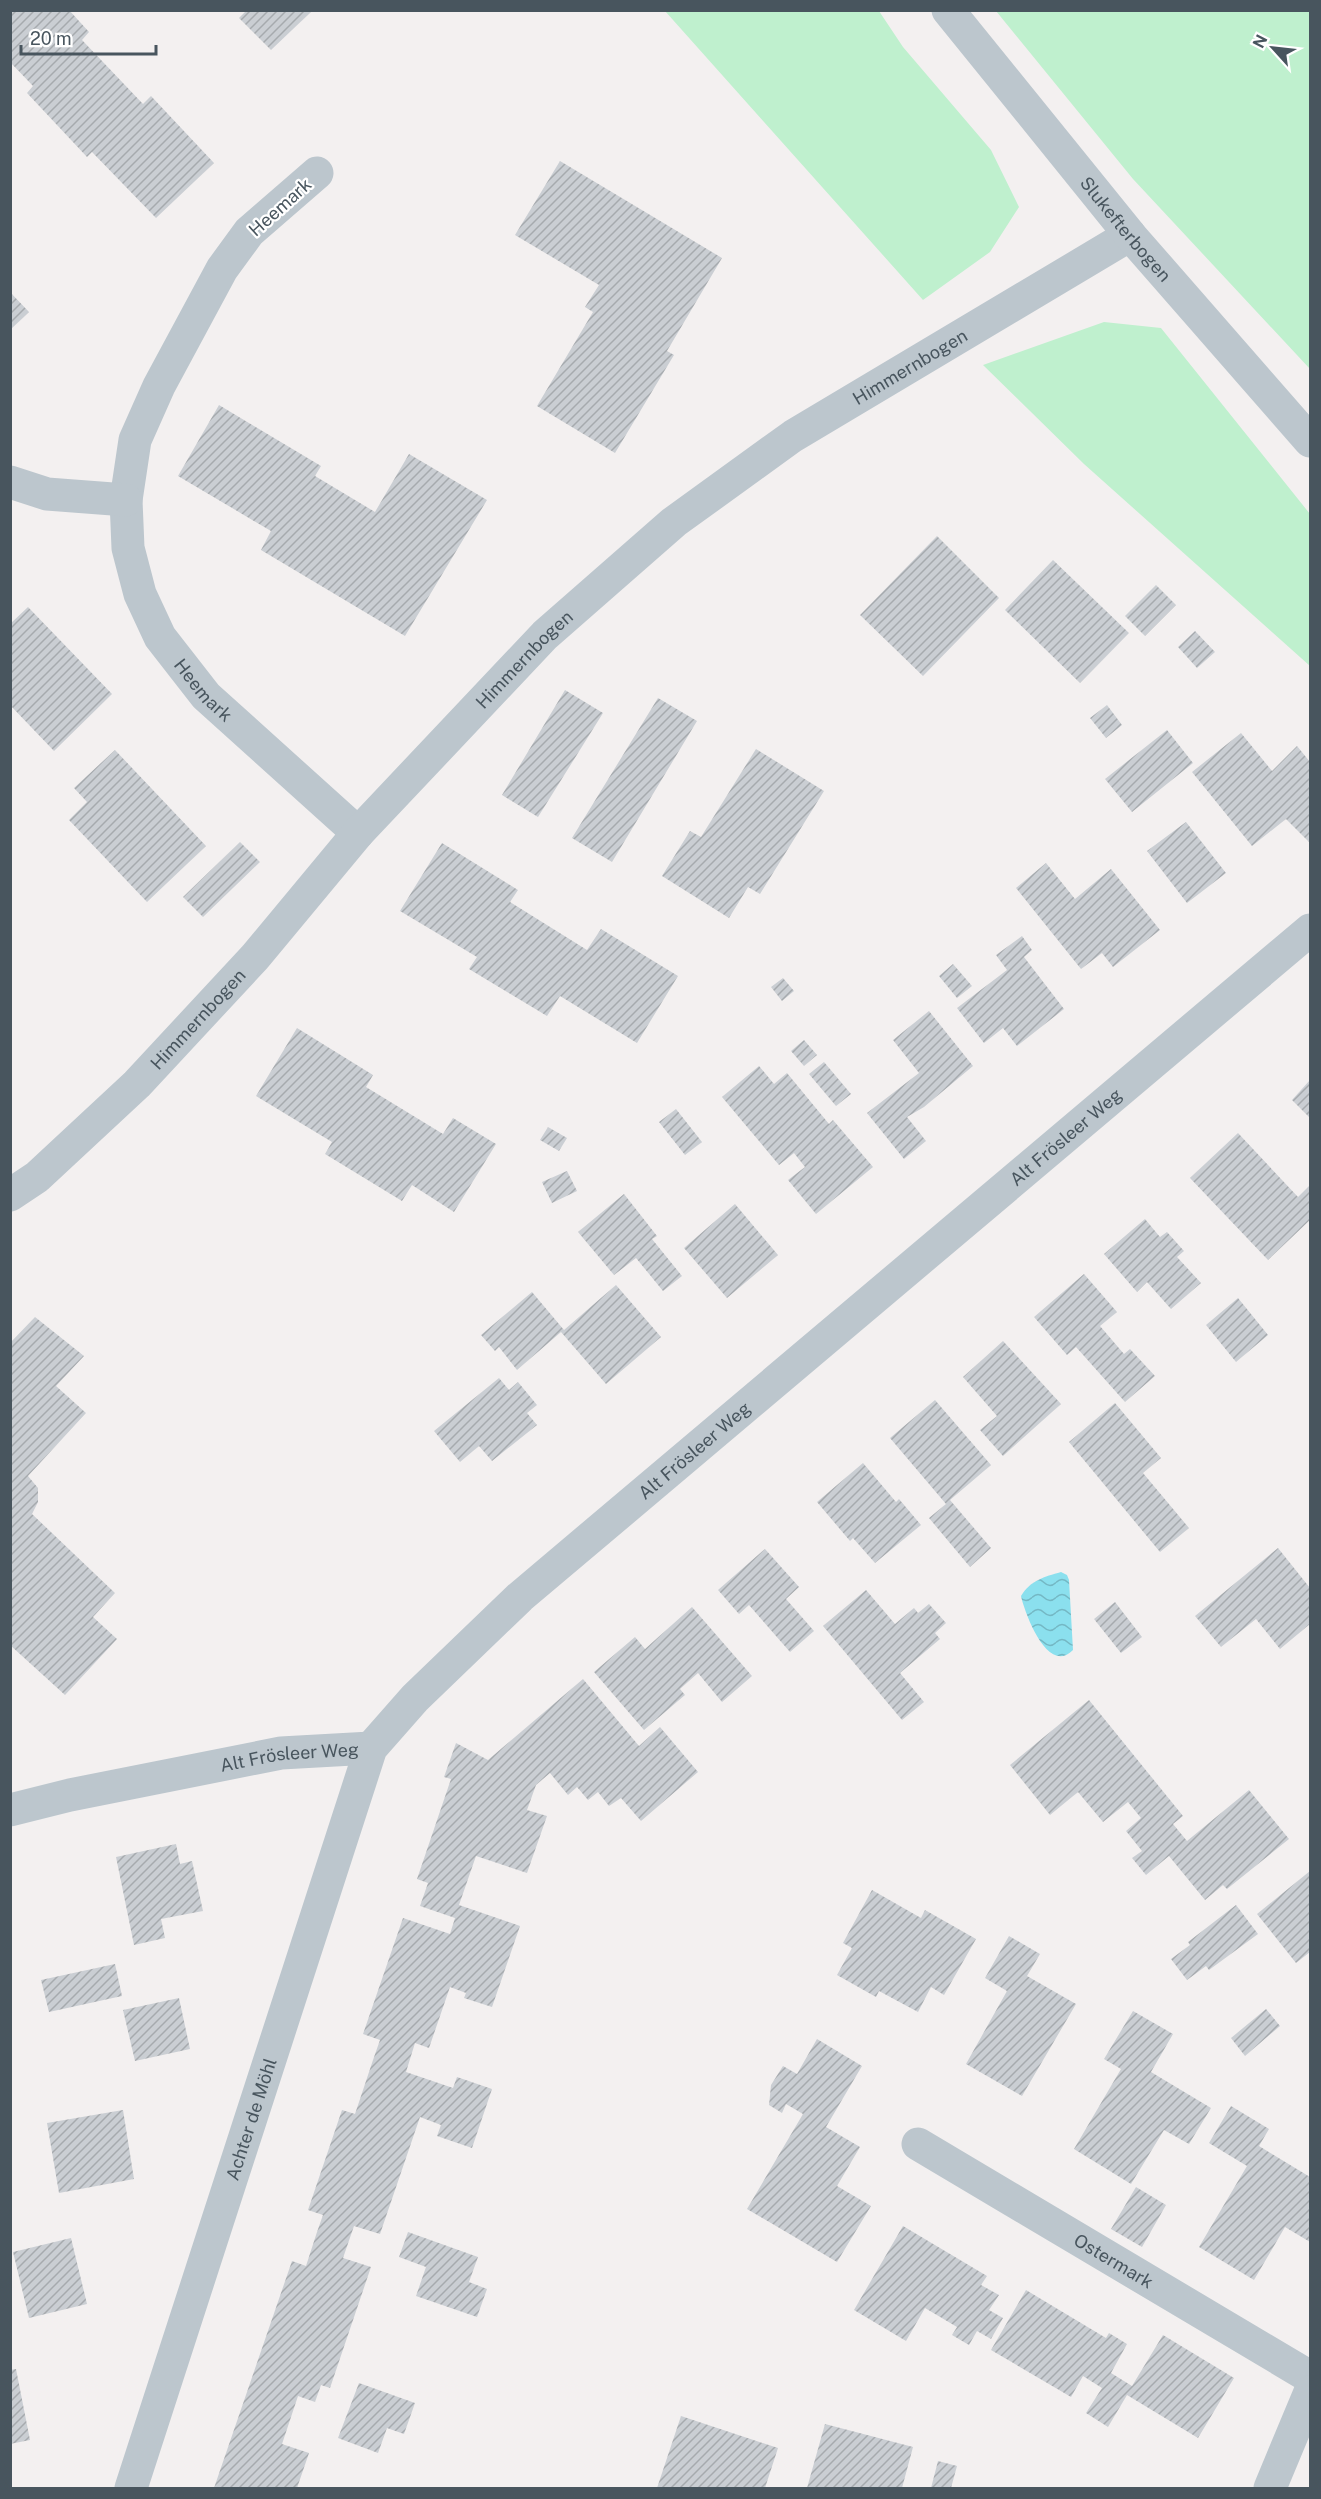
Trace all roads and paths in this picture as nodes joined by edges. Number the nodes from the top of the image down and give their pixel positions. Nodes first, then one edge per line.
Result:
1 (948, 10) edge
2 (317, 173) dead end
3 (1130, 235) junction
4 (1311, 441) edge
5 (10, 482) edge
6 (126, 500) junction
7 (357, 833) junction
8 (1311, 930) edge
9 (10, 1195) edge
10 (371, 1748) junction
11 (10, 1810) edge
12 (918, 2144) dead end
13 (1311, 2377) edge
14 (1311, 2392) edge
15 (131, 2488) edge
16 (1270, 2488) edge

1 - 3 street, Slukefterbogen
2 - 6 street, Heemark
3 - 4 street, Slukefterbogen
3 - 7 street, Himmernbogen
5 - 6 street
6 - 7 street, Heemark
7 - 9 street, Himmernbogen
8 - 10 street, Alt Frösleer Weg
10 - 11 street, Alt Frösleer Weg
10 - 15 street, Achter de Möhl
12 - 13 street, Ostermark
14 - 16 street

